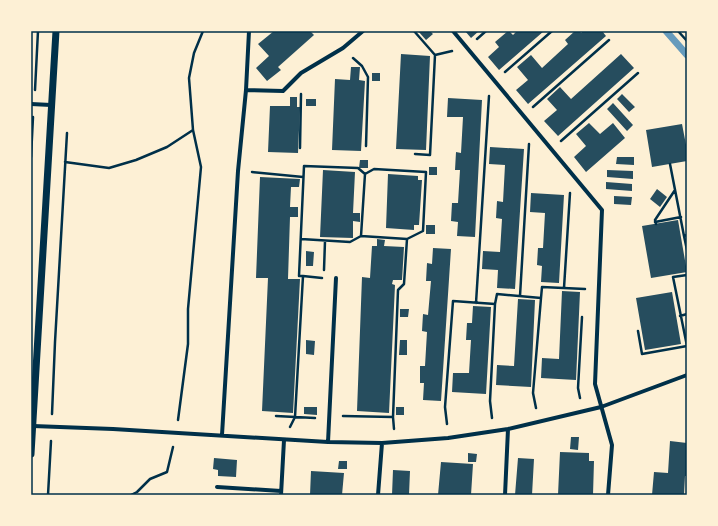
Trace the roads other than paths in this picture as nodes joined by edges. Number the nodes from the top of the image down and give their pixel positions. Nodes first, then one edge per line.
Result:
1 (56, 31) edge
2 (249, 31) edge
3 (363, 31) edge
4 (452, 31) edge
5 (246, 90) junction
6 (31, 104) edge
7 (51, 105) junction
8 (336, 278) dead end
9 (687, 375) edge
10 (601, 407) junction
11 (33, 426) junction
12 (508, 429) junction
13 (222, 435) junction
14 (284, 440) junction
15 (328, 442) junction
16 (382, 443) junction
17 (31, 454) edge
18 (217, 487) dead end
19 (281, 493) edge
20 (378, 495) edge
21 (505, 495) edge
22 (608, 495) edge

1 - 7 street
2 - 5 street
3 - 5 street
4 - 10 street
5 - 13 street
6 - 7 street
7 - 11 street
8 - 15 street
9 - 10 street
10 - 12 street
10 - 22 street
11 - 13 street
11 - 17 street
12 - 16 street
12 - 21 street
13 - 14 street
14 - 15 street
14 - 19 street
15 - 16 street
16 - 20 street
18 - 19 street

